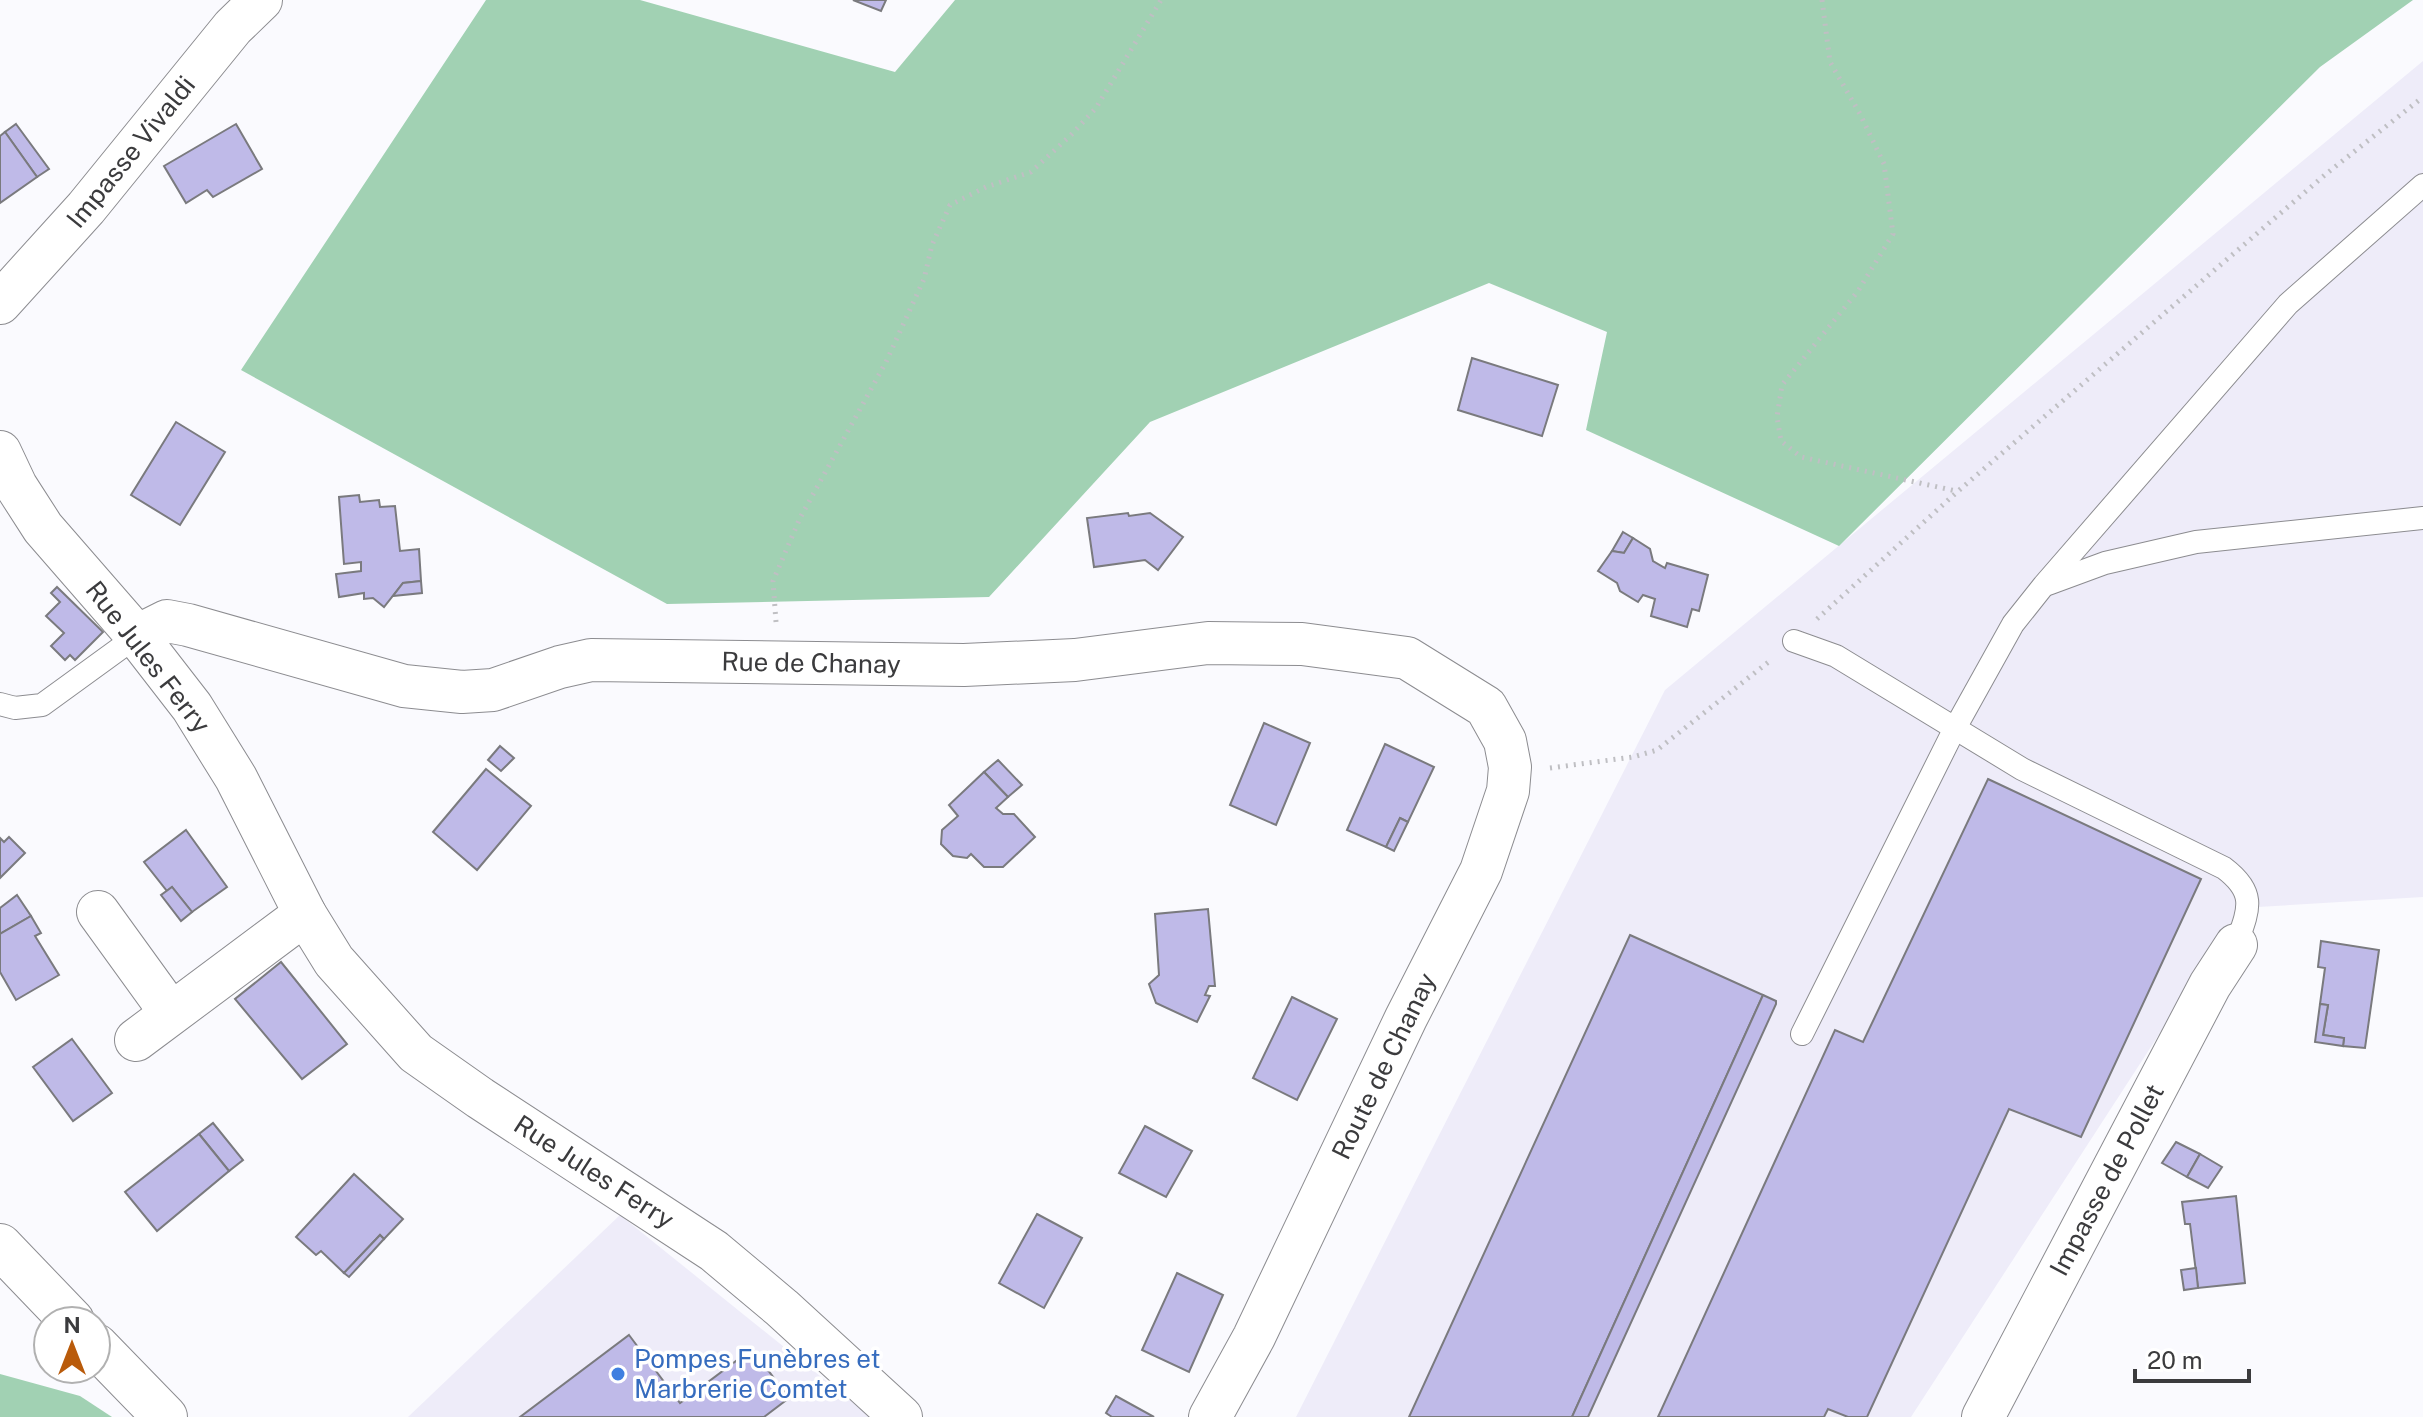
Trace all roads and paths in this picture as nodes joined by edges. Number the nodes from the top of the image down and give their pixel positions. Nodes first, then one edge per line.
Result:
1 (261, 0) edge
2 (1161, 0) edge
3 (1822, 0) edge
4 (2423, 97) edge
5 (2423, 185) edge
6 (0, 303) edge
7 (0, 452) edge
8 (1957, 492) junction
9 (2423, 518) edge
10 (2044, 585) junction
11 (137, 636) junction
12 (1794, 641) junction
13 (781, 662) junction
14 (0, 704) edge
15 (1486, 707) joint
16 (1954, 730) junction
17 (1508, 791) junction
18 (98, 912) dead end
19 (305, 914) junction
20 (2236, 945) joint
21 (171, 1013) junction
22 (1802, 1034) dead end
23 (136, 1040) dead end
24 (0, 1246) edge
25 (57, 1305) edge
26 (112, 1362) edge
27 (165, 1417) edge
28 (901, 1417) edge
29 (1210, 1417) edge
30 (1983, 1417) edge

1 - 6 street, Impasse Vivaldi
2 - 13 path
3 - 8 path
4 - 8 path
5 - 10 lane
7 - 11 street, Rue Jules Ferry
8 - 12 path
9 - 10 lane
10 - 16 lane
11 - 13 street, Rue de Chanay
11 - 14 lane
11 - 19 street, Rue Jules Ferry
12 - 16 lane
12 - 17 path
13 - 15 street, Rue de Chanay
15 - 17 street, Route de Chanay
16 - 20 lane
16 - 22 lane
17 - 29 street, Route de Chanay
18 - 21 street
19 - 21 street
19 - 28 street, Rue Jules Ferry
20 - 30 street, Impasse de Pollet
21 - 23 street
24 - 25 main road
26 - 27 main road

